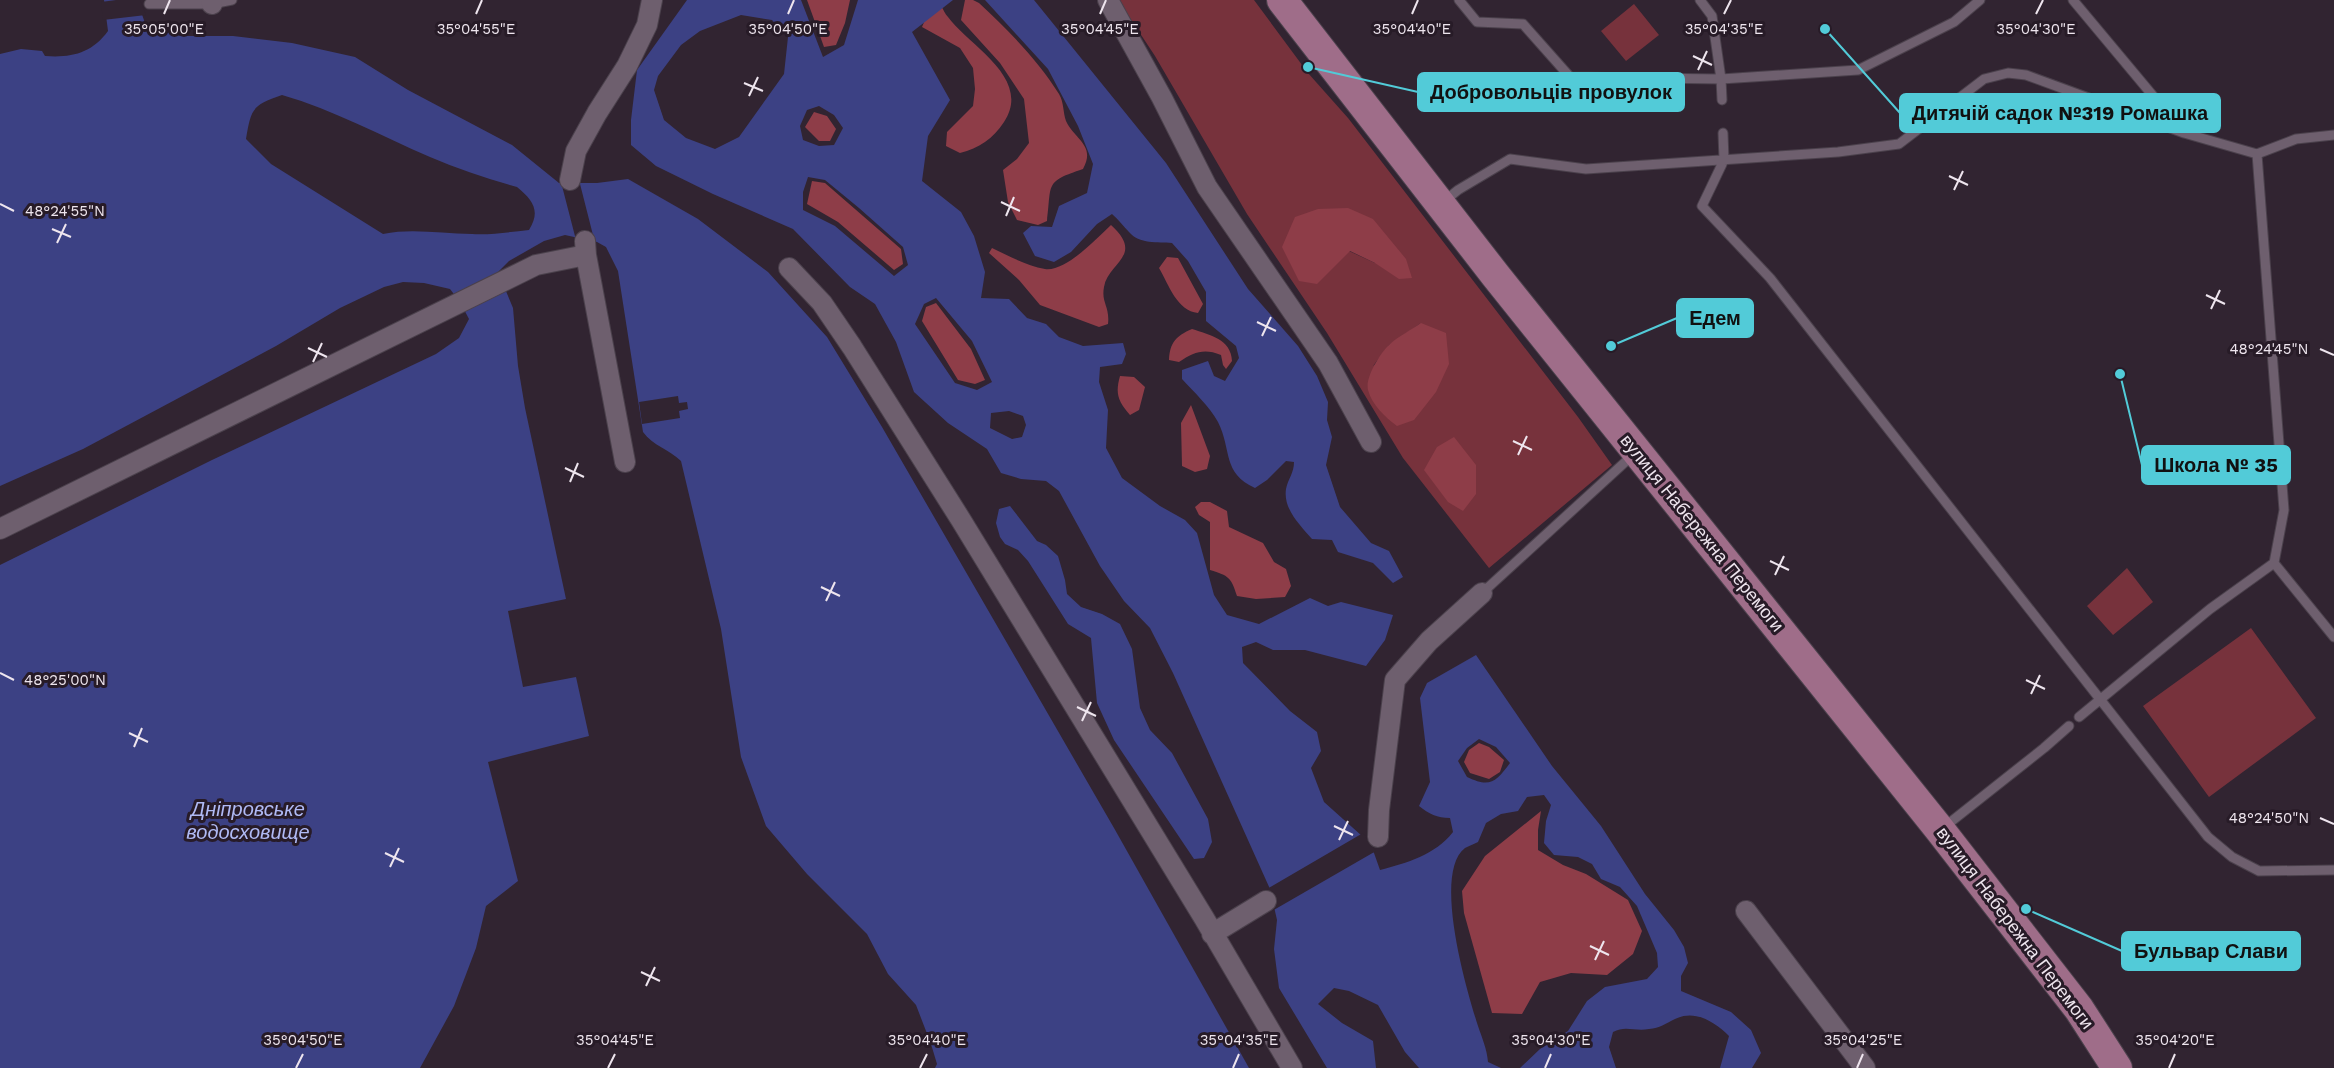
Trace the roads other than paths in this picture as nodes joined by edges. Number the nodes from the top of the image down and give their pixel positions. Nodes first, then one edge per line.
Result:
1 (232, 0) edge
2 (652, 0) edge
3 (1108, 0) edge
4 (1282, 0) edge
5 (1459, 0) edge
6 (1700, 0) edge
7 (1980, 0) edge
8 (2073, 0) edge
9 (212, 2) edge
10 (149, 4) dead end
11 (1721, 78) junction
12 (1722, 100) dead end
13 (1723, 133) dead end
14 (2184, 133) junction
15 (2334, 135) edge
16 (2257, 154) junction
17 (1724, 160) junction
18 (570, 180) dead end
19 (1439, 205) junction
20 (789, 268) dead end
21 (1371, 442) dead end
22 (1636, 452) junction
23 (625, 462) dead end
24 (0, 528) edge
25 (2274, 563) junction
26 (1482, 593) joint
27 (2334, 637) edge
28 (2100, 698) junction
29 (2079, 717) dead end
30 (2069, 726) dead end
31 (1940, 830) junction
32 (1378, 837) dead end
33 (2334, 870) edge
34 (1266, 901) dead end
35 (1746, 911) dead end
36 (1212, 934) junction
37 (1292, 1068) edge
38 (1865, 1068) edge
39 (2117, 1068) edge

1 - 9 lane
2 - 18 street
3 - 21 street
4 - 19 main road, вулиця Набережна Перемоги
5 - 11 lane
6 - 11 lane
7 - 11 lane
8 - 14 lane
9 - 10 lane
11 - 12 lane
13 - 17 lane
14 - 16 lane
14 - 17 lane
15 - 16 lane
16 - 25 lane
17 - 19 lane
17 - 28 lane
19 - 22 main road, вулиця Набережна Перемоги
20 - 36 street
22 - 26 lane
22 - 31 main road, вулиця Набережна Перемоги
23 - 24 street
25 - 27 lane
25 - 28 lane
26 - 32 street
28 - 29 lane
28 - 33 lane
30 - 31 lane
31 - 39 main road, вулиця Набережна Перемоги
34 - 36 street
35 - 38 street
36 - 37 street

